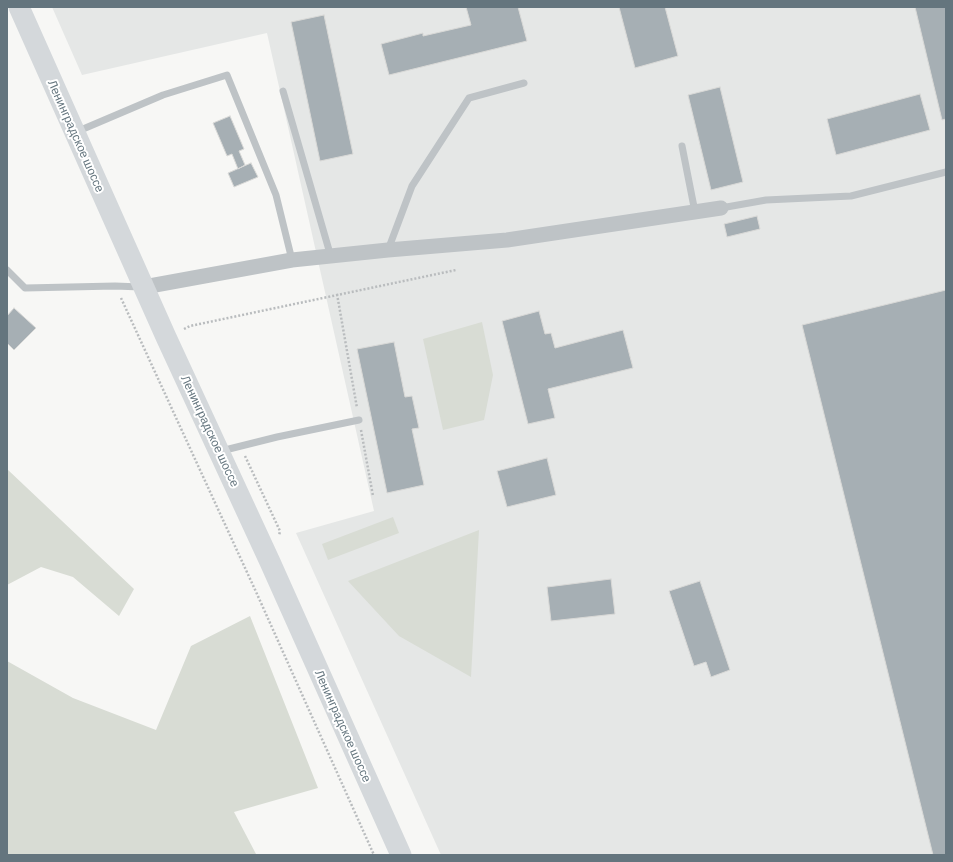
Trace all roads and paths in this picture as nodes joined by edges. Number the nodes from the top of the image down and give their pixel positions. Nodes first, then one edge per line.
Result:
1 (19, 7) edge
2 (524, 83) dead end
3 (283, 91) dead end
4 (75, 133) junction
5 (682, 146) dead end
6 (946, 172) edge
7 (721, 208) joint
8 (695, 212) junction
9 (388, 250) junction
10 (331, 257) junction
11 (292, 260) junction
12 (7, 270) edge
13 (456, 270) dead end
14 (115, 286) junction
15 (144, 287) junction
16 (337, 294) junction
17 (166, 337) junction
18 (142, 344) junction
19 (359, 420) junction
20 (219, 452) junction
21 (373, 496) dead end
22 (374, 855) edge
23 (401, 855) edge

1 - 4 main road, Ленинградское шоссе
2 - 9 lane
3 - 10 lane
4 - 11 lane
4 - 15 main road, Ленинградское шоссе
5 - 8 lane
6 - 7 lane
7 - 8 street
8 - 9 street
9 - 10 street
10 - 11 street
11 - 15 street
12 - 14 lane
13 - 16 path
14 - 15 lane
14 - 18 path
15 - 17 main road, Ленинградское шоссе
16 - 17 path
16 - 19 path
17 - 18 path
17 - 20 main road, Ленинградское шоссе
18 - 22 path
19 - 20 lane
19 - 21 path
20 - 23 main road, Ленинградское шоссе

